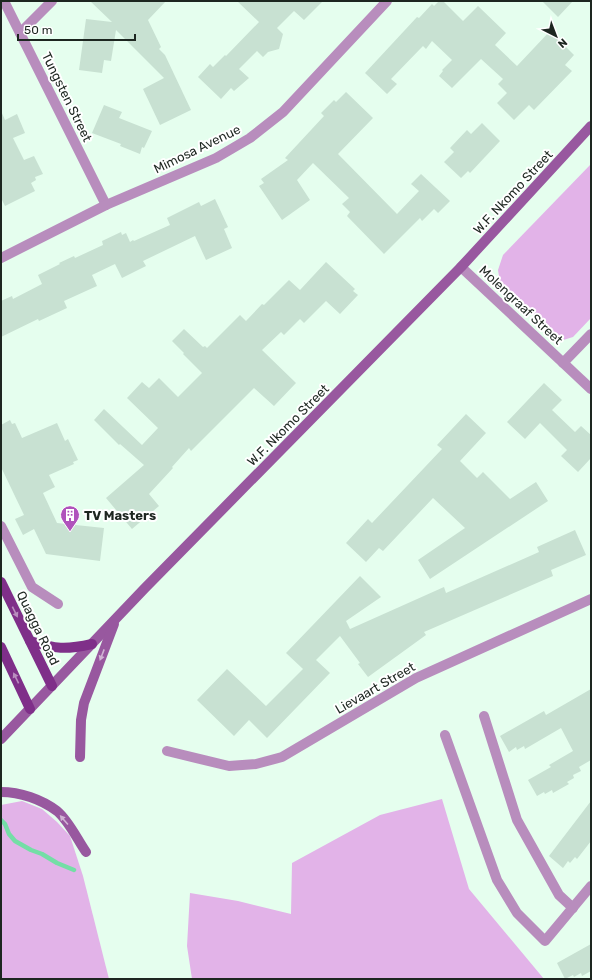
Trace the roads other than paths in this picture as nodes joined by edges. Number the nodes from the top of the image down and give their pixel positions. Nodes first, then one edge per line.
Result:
1 (4, 1) edge
2 (52, 1) edge
3 (387, 1) edge
4 (20, 33) junction
5 (591, 126) edge
6 (106, 205) junction
7 (1, 258) edge
8 (461, 267) junction
9 (591, 334) edge
10 (564, 363) junction
11 (591, 389) edge
12 (1, 526) edge
13 (1, 582) edge
14 (591, 599) edge
15 (58, 604) dead end
16 (116, 619) junction
17 (30, 641) junction
18 (92, 644) junction
19 (1, 647) edge
20 (52, 686) junction
21 (30, 709) junction
22 (484, 716) dead end
23 (445, 736) dead end
24 (1, 739) edge
25 (167, 751) dead end
26 (80, 757) dead end
27 (1, 792) edge
28 (86, 852) dead end
29 (591, 886) edge
30 (573, 908) junction

1 - 4 street, Tungsten Street
2 - 4 street
3 - 6 street, Mimosa Avenue
4 - 6 street, Tungsten Street
5 - 8 main road, W.F. Nkomo Street
6 - 7 street, Mimosa Avenue
8 - 10 street, Molengraaf Street
8 - 16 main road, W.F. Nkomo Street
9 - 10 street, Molengraaf Street
10 - 11 street, Molengraaf Street
12 - 15 street, Quagga Road
13 -> 17 main road, Quagga Road
14 - 25 street, Lievaart Street
16 - 18 main road, W.F. Nkomo Street
16 -> 26 main road
17 - 18 main road
17 - 20 main road, Quagga Road
18 - 20 main road, W.F. Nkomo Street
21 -> 19 main road
20 - 21 main road, W.F. Nkomo Street
21 - 24 main road, W.F. Nkomo Street
22 - 30 street
23 - 30 street
28 -> 27 main road
29 - 30 street

